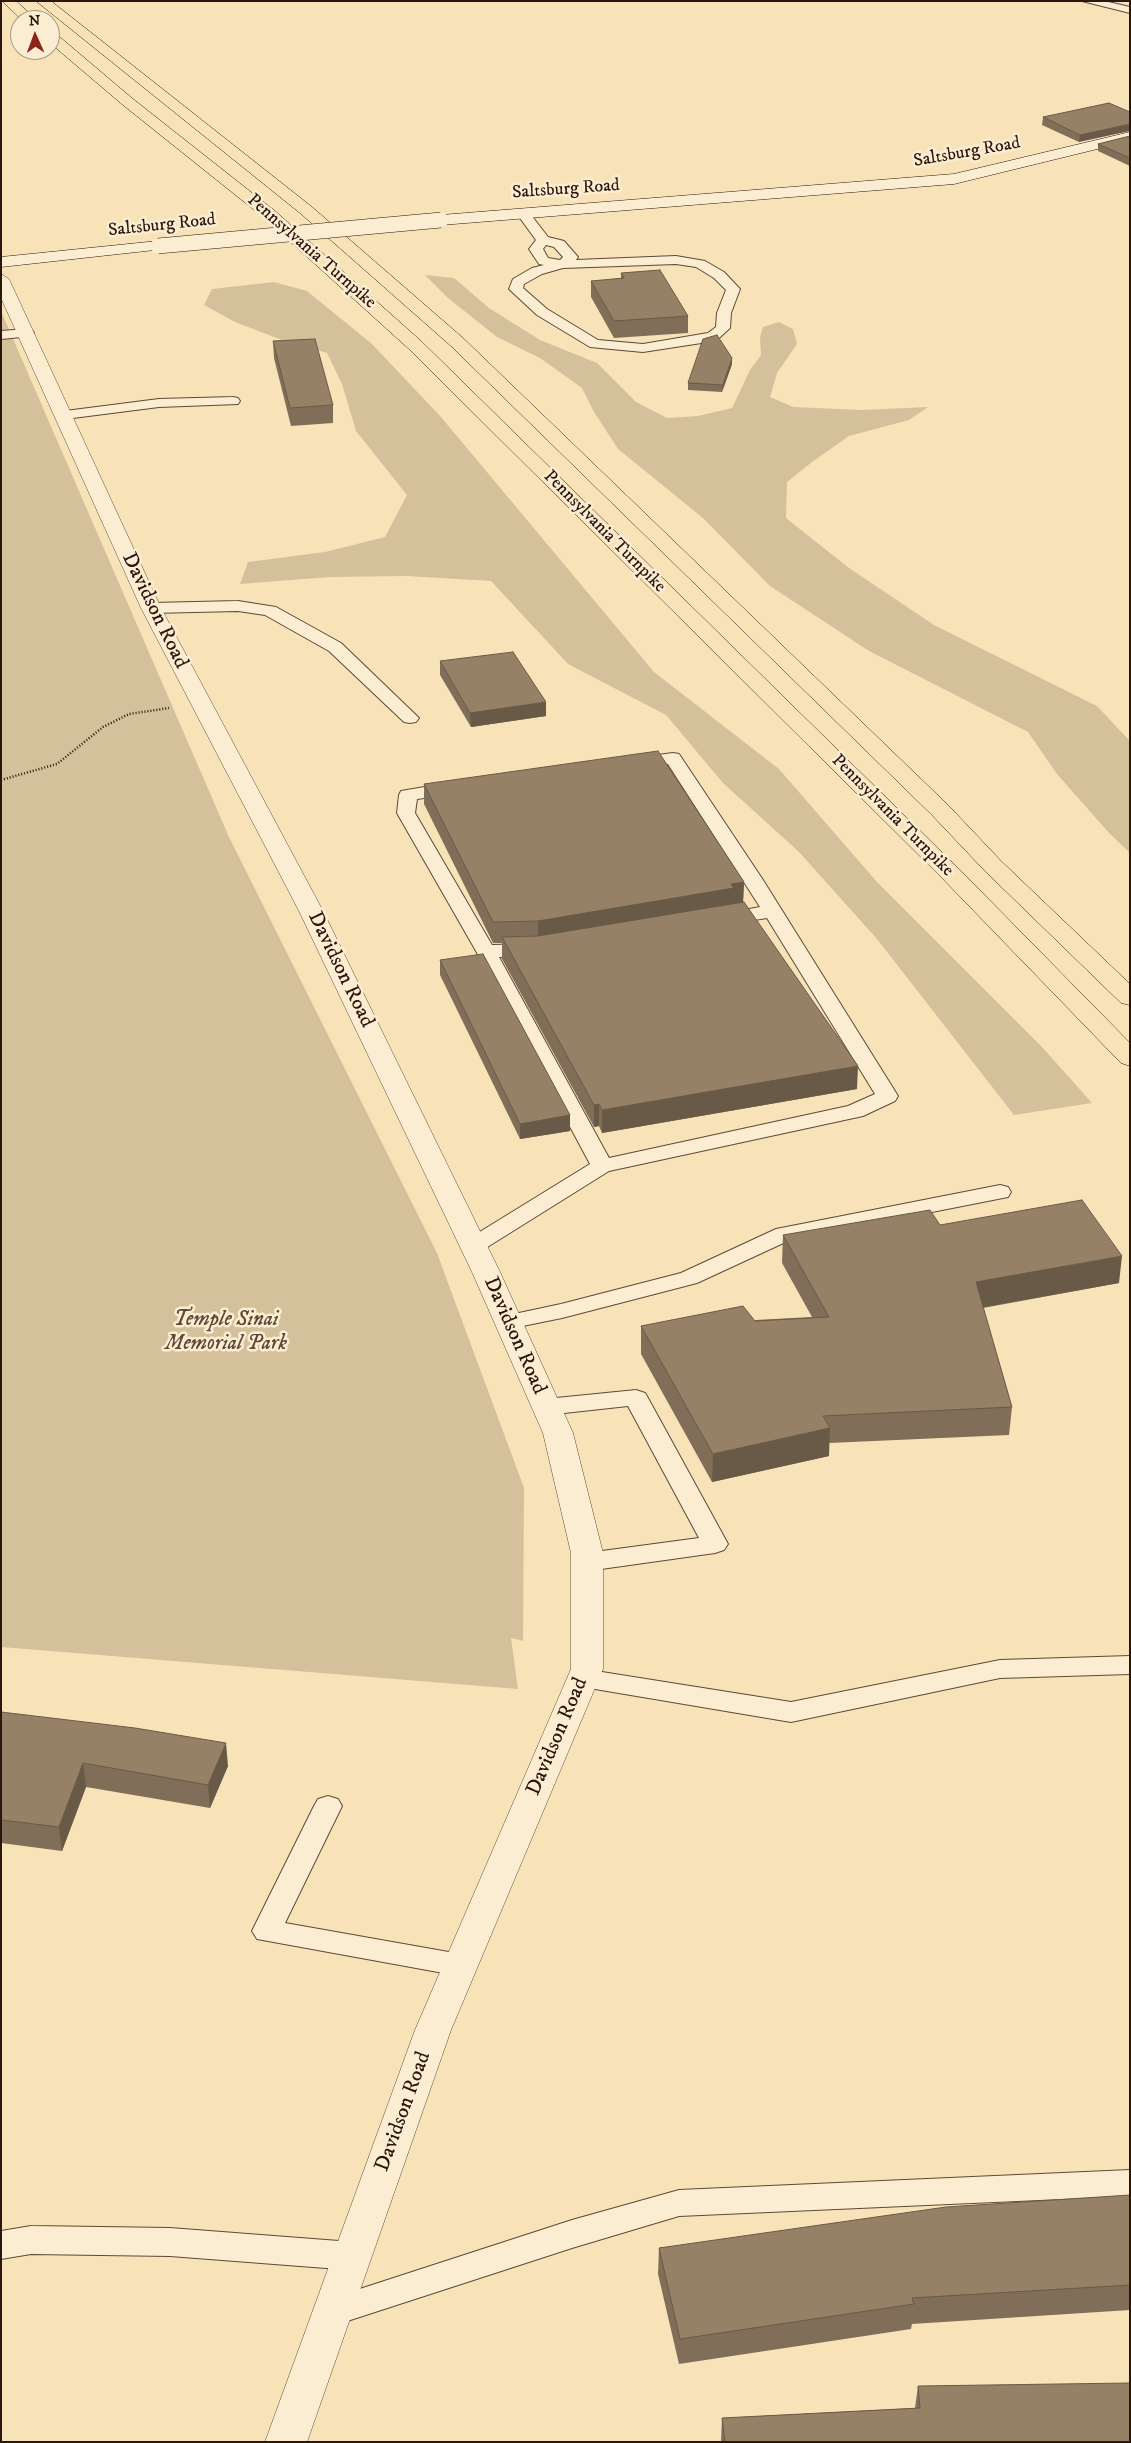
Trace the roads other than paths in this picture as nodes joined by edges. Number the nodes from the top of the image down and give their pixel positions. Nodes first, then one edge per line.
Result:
1 (8, 1) edge
2 (42, 1) edge
3 (1087, 1) edge
4 (18, 10) edge
5 (1130, 10) edge
6 (60, 44) edge
7 (1130, 136) edge
8 (523, 214) junction
9 (543, 240) junction
10 (1, 262) edge
11 (563, 264) junction
12 (1, 279) edge
13 (14, 334) edge
14 (233, 401) dead end
15 (65, 415) junction
16 (151, 608) junction
17 (410, 718) dead end
18 (614, 766) edge
19 (476, 785) edge
20 (772, 911) junction
21 (704, 922) edge
22 (548, 948) edge
23 (486, 951) junction
24 (1130, 998) edge
25 (1130, 1058) edge
26 (602, 1166) junction
27 (1000, 1192) dead end
28 (473, 1246) junction
29 (508, 1322) junction
30 (546, 1407) junction
31 (587, 1562) junction
32 (1130, 1665) edge
33 (583, 1678) junction
34 (328, 1806) dead end
35 (460, 1965) junction
36 (1130, 2183) edge
37 (1, 2245) edge
38 (352, 2256) junction
39 (332, 2312) junction
40 (286, 2442) edge

1 - 4 highway
2 - 24 highway, Pennsylvania Turnpike
3 - 5 lane
6 - 25 highway, Pennsylvania Turnpike
7 - 8 street, Saltsburg Road
8 - 9 lane
8 - 10 street, Saltsburg Road, bridge
9 - 11 lane
9 - 11 lane
11 - 11 lane
12 - 13 street, Davidson Road
13 - 15 street, Davidson Road
14 - 15 lane
15 - 16 street, Davidson Road
16 - 17 lane
16 - 28 street, Davidson Road
18 - 20 lane
19 - 23 lane
20 - 21 lane
20 - 26 lane
22 - 23 lane
23 - 26 lane
26 - 28 lane
27 - 29 lane
28 - 29 street, Davidson Road
29 - 30 street, Davidson Road
30 - 31 street, Davidson Road
30 - 31 lane
31 - 33 street, Davidson Road
32 - 33 lane
33 - 35 street, Davidson Road
34 - 35 lane
35 - 38 street, Davidson Road
36 - 39 lane
37 - 38 lane
38 - 39 street, Davidson Road
39 - 40 street, Davidson Road

